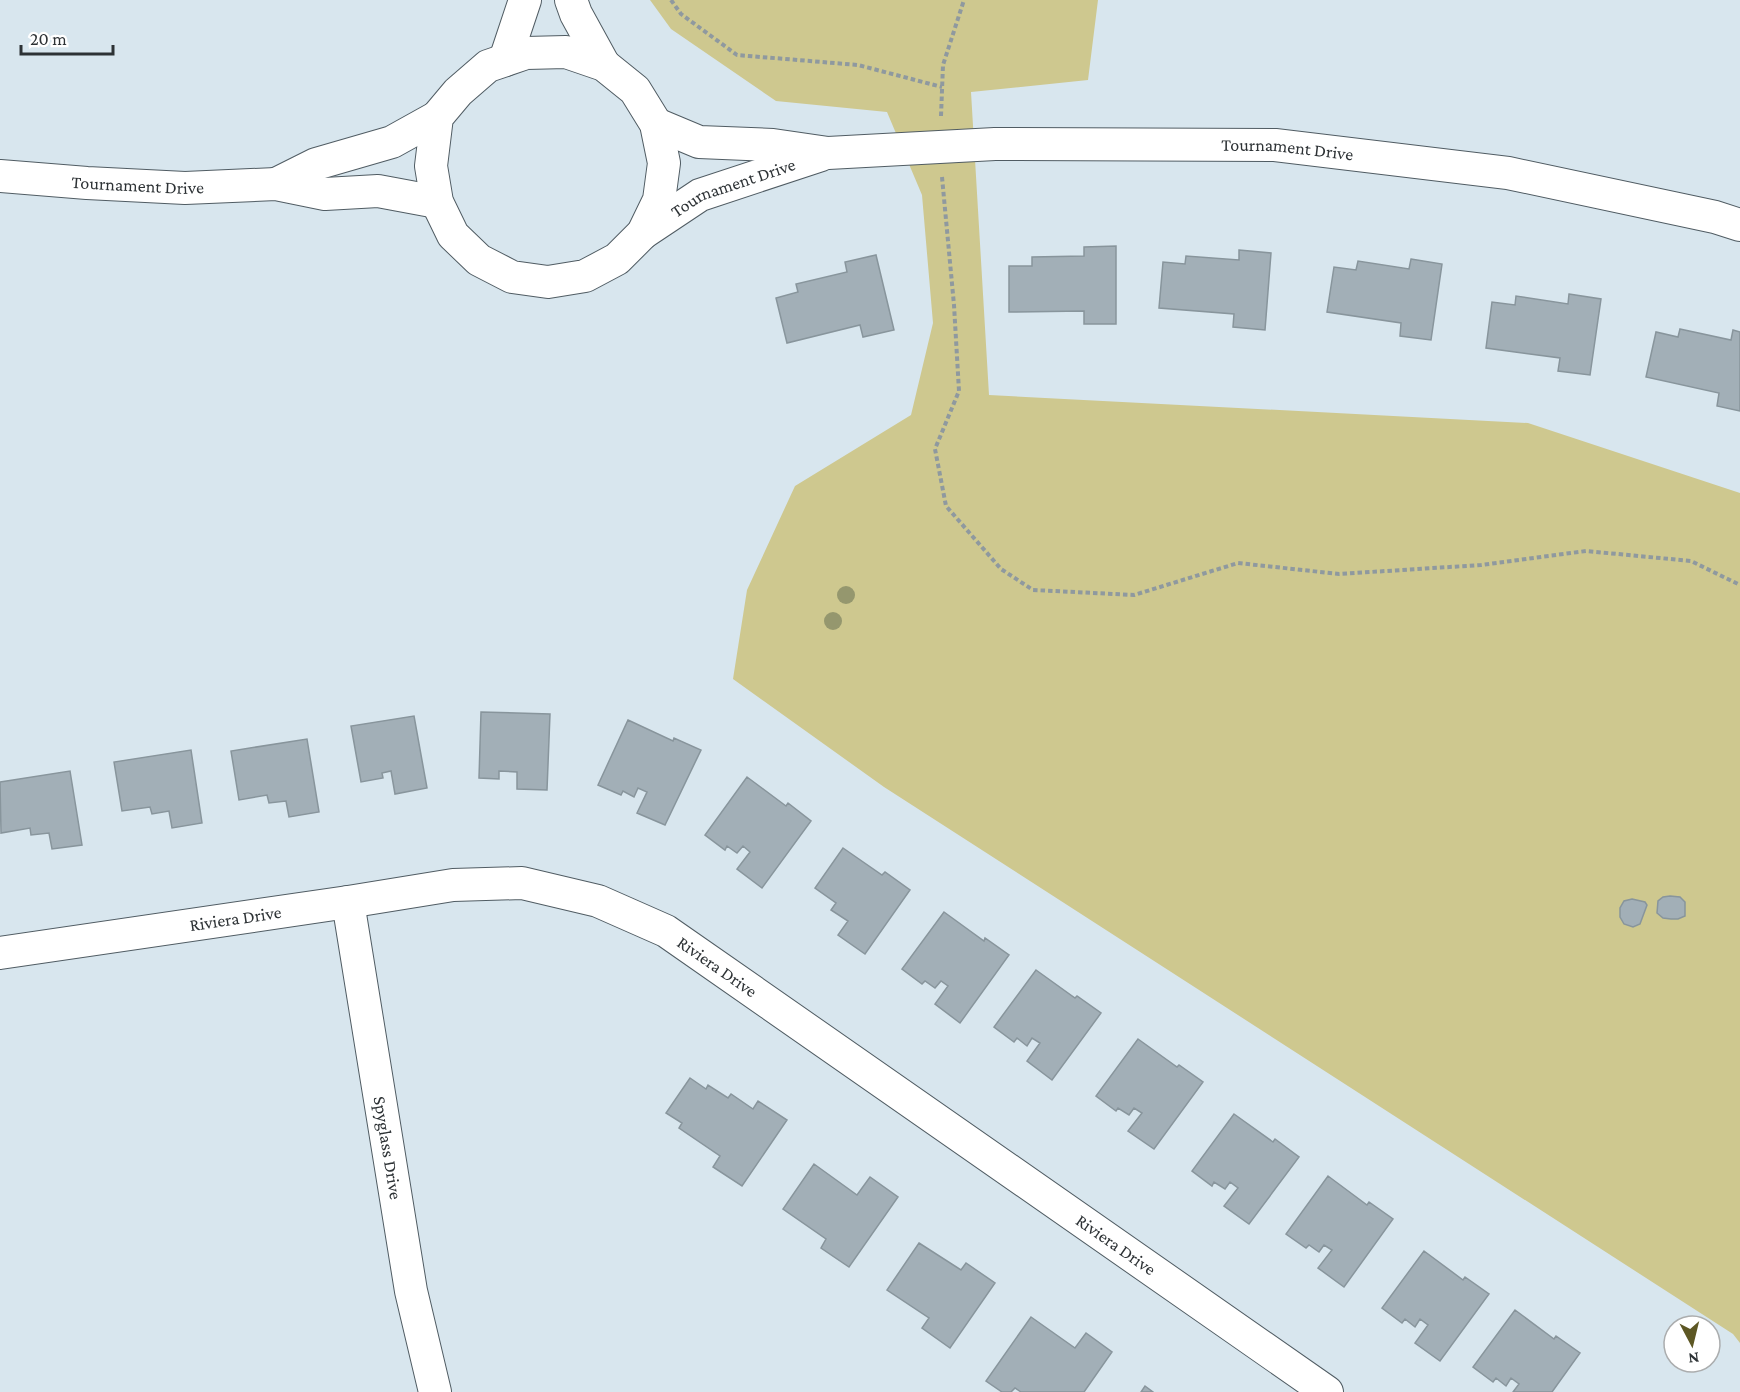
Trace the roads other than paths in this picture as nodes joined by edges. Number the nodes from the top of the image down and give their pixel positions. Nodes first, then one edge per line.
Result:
1 (525, 0) edge
2 (571, 0) edge
3 (505, 60) junction
4 (604, 65) junction
5 (437, 117) junction
6 (656, 124) junction
7 (828, 153) junction
8 (0, 176) edge
9 (276, 184) junction
10 (437, 202) junction
11 (1740, 225) edge
12 (643, 233) junction
13 (348, 902) junction
14 (0, 953) edge
15 (435, 1392) edge
16 (1327, 1392) edge

1 - 3 street
2 - 4 street
3 - 4 street
3 - 5 street
4 - 6 street
5 - 9 street, Tournament Drive
5 - 10 street
6 - 7 street, Tournament Drive
6 - 12 street
7 - 11 street, Tournament Drive
7 - 12 street, Tournament Drive
8 - 9 street, Tournament Drive
9 - 10 street, Tournament Drive
10 - 12 street
13 - 14 street, Riviera Drive
13 - 15 street, Spyglass Drive
13 - 16 street, Riviera Drive

